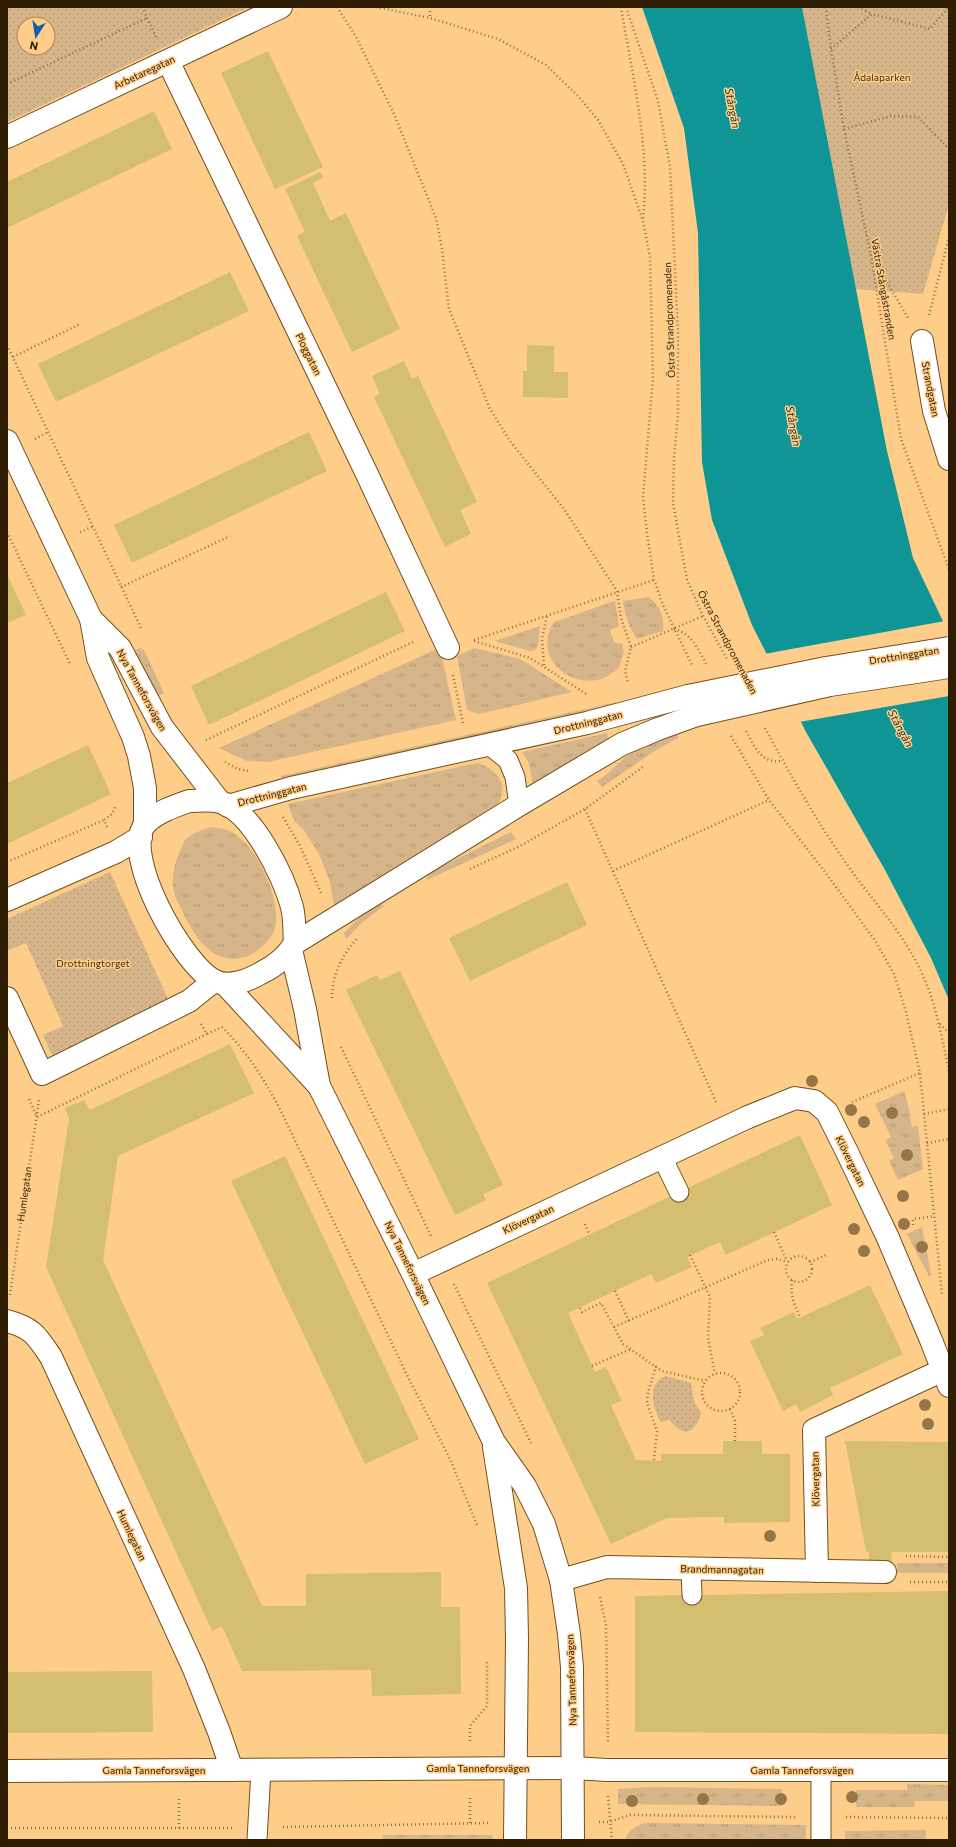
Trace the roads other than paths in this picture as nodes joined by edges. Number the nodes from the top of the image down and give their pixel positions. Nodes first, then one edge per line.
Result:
1 (281, 7) edge
2 (168, 61) junction
3 (7, 137) edge
4 (922, 341) road end
5 (7, 441) edge
6 (949, 459) edge
7 (91, 619) junction
8 (444, 638) road end
9 (949, 648) edge
10 (949, 667) edge
11 (692, 706) junction
12 (489, 745) junction
13 (223, 803) junction
14 (519, 805) junction
15 (143, 830) junction
16 (7, 900) edge
17 (293, 947) junction
18 (219, 982) junction
19 (7, 998) edge
20 (319, 1086) junction
21 (662, 1156) junction
22 (679, 1192) dead end
23 (413, 1274) junction
24 (7, 1321) edge
25 (946, 1378) edge
26 (494, 1442) junction
27 (691, 1569) junction
28 (817, 1570) junction
29 (885, 1572) road end
30 (561, 1580) junction
31 (692, 1595) dead end
32 (516, 1768) junction
33 (573, 1768) junction
34 (232, 1770) junction
35 (261, 1770) junction
36 (822, 1770) junction
37 (949, 1770) edge
38 (7, 1771) edge
39 (515, 1831) edge
40 (573, 1831) edge
41 (257, 1834) edge
42 (821, 1840) edge

1 - 2 street, Arbetaregatan
2 - 3 street, Arbetaregatan
2 - 8 street, Ploggatan
4 - 6 street, Strandgatan
5 - 7 street, Nya Tanneforsvägen
7 - 13 street, Nya Tanneforsvägen
7 - 15 street, Nya Tanneforsvägen
9 - 11 street, Drottninggatan, bridge
10 - 11 street, Drottninggatan, bridge
11 - 12 street, Drottninggatan
11 - 14 street, Drottninggatan
12 - 13 street, Drottninggatan
12 - 14 lane
13 - 15 street, Drottninggatan
13 - 17 street, Nya Tanneforsvägen
14 - 17 street, Drottninggatan
15 - 16 street
15 - 18 street, Nya Tanneforsvägen
17 - 18 street, Drottninggatan
17 - 20 street, Nya Tanneforsvägen
18 - 19 street
18 - 20 street, Nya Tanneforsvägen
20 - 23 street, Nya Tanneforsvägen
21 - 22 lane
21 - 23 street, Klövergatan
21 - 25 street, Klövergatan
23 - 26 street, Nya Tanneforsvägen
24 - 34 street, Humlegatan
25 - 28 street, Klövergatan
26 - 30 street, Nya Tanneforsvägen
26 - 32 street, Nya Tanneforsvägen
27 - 28 street, Brandmannagatan
27 - 30 street, Brandmannagatan
27 - 31 lane
28 - 29 street, Brandmannagatan
30 - 33 street, Nya Tanneforsvägen
32 - 33 street, Gamla Tanneforsvägen
32 - 35 street, Gamla Tanneforsvägen
32 - 39 street, Nya Tanneforsvägen
33 - 36 street, Gamla Tanneforsvägen
33 - 40 street, Nya Tanneforsvägen
34 - 35 street, Gamla Tanneforsvägen
34 - 38 street, Gamla Tanneforsvägen
35 - 41 lane
36 - 37 street, Gamla Tanneforsvägen
36 - 42 lane

